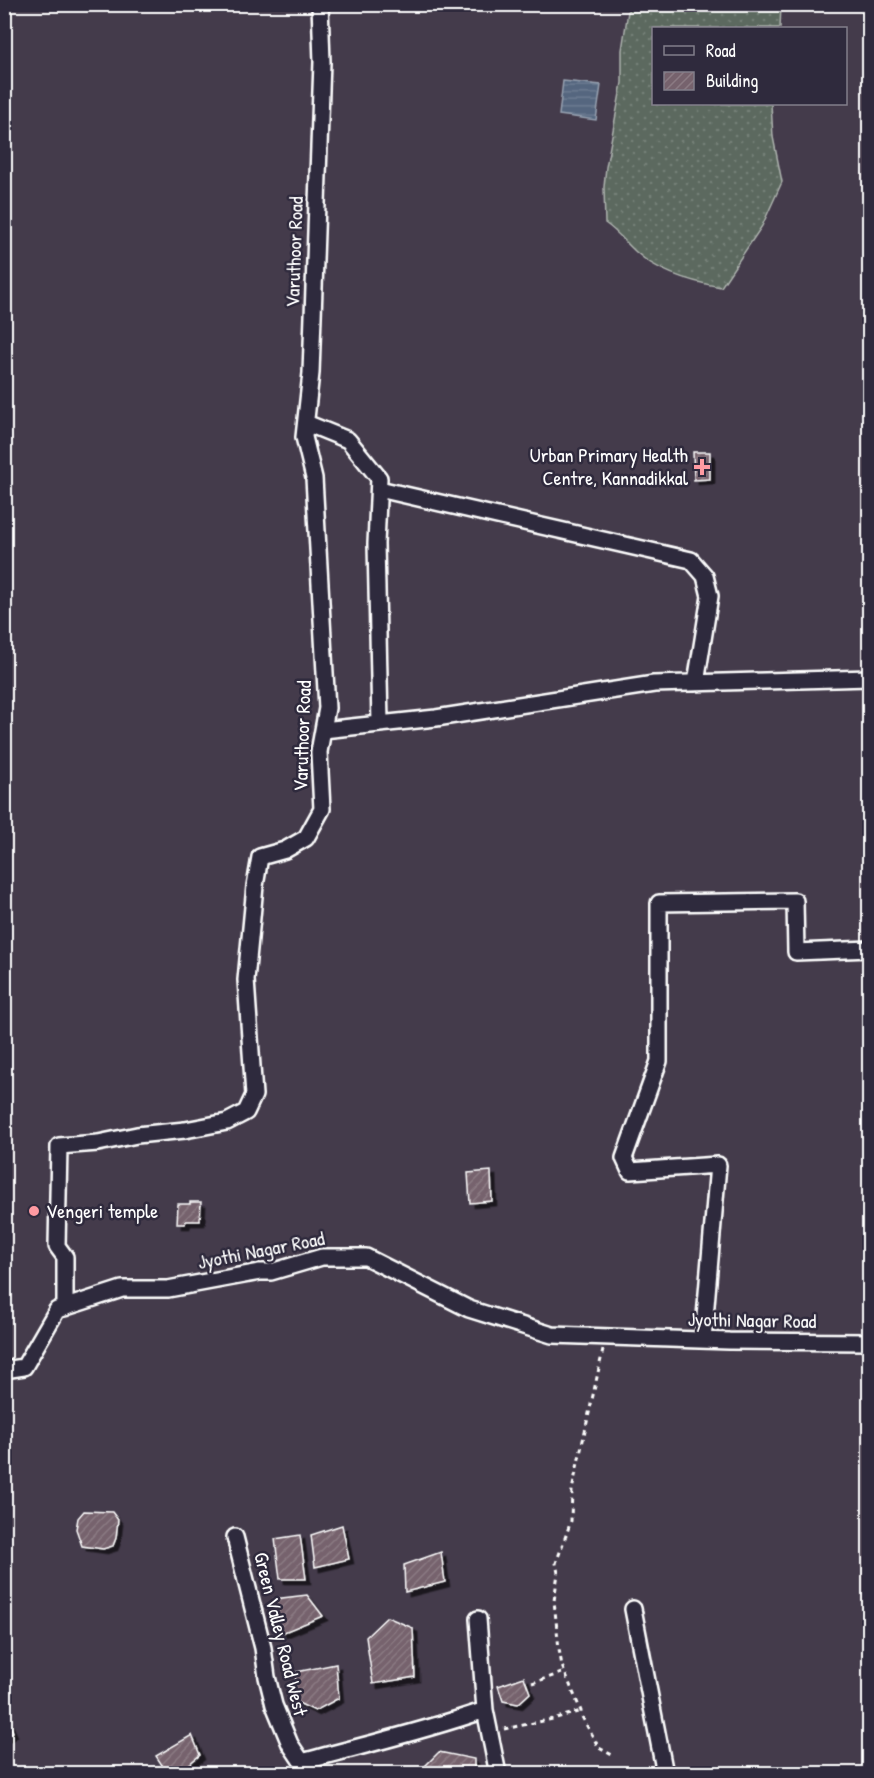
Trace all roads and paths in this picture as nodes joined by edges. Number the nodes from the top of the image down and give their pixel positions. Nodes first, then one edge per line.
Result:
1 (320, 4) edge
2 (306, 423) junction
3 (379, 489) junction
4 (870, 678) edge
5 (696, 683) junction
6 (380, 723) junction
7 (323, 730) junction
8 (870, 949) edge
9 (65, 1308) junction
10 (703, 1340) junction
11 (870, 1342) edge
12 (602, 1354) dead end
13 (4, 1370) edge
14 (235, 1537) dead end
15 (633, 1609) dead end
16 (478, 1620) dead end
17 (565, 1672) junction
18 (532, 1683) dead end
19 (484, 1710) junction
20 (580, 1711) junction
21 (490, 1732) junction
22 (612, 1755) dead end
23 (498, 1773) edge
24 (664, 1773) edge

1 - 2 street, Varuthoor Road
2 - 3 street
2 - 7 street, Varuthoor Road
3 - 5 street
3 - 6 street
4 - 5 street
5 - 6 street
6 - 7 street
7 - 9 street, Varuthoor Road
8 - 10 street
9 - 10 street, Jyothi Nagar Road
9 - 13 street
10 - 11 street, Jyothi Nagar Road
12 - 17 path
14 - 19 street, Green Valley Road West
15 - 24 street
16 - 19 street
17 - 18 path
17 - 20 path
19 - 21 street
20 - 21 path
20 - 22 path
21 - 23 street

